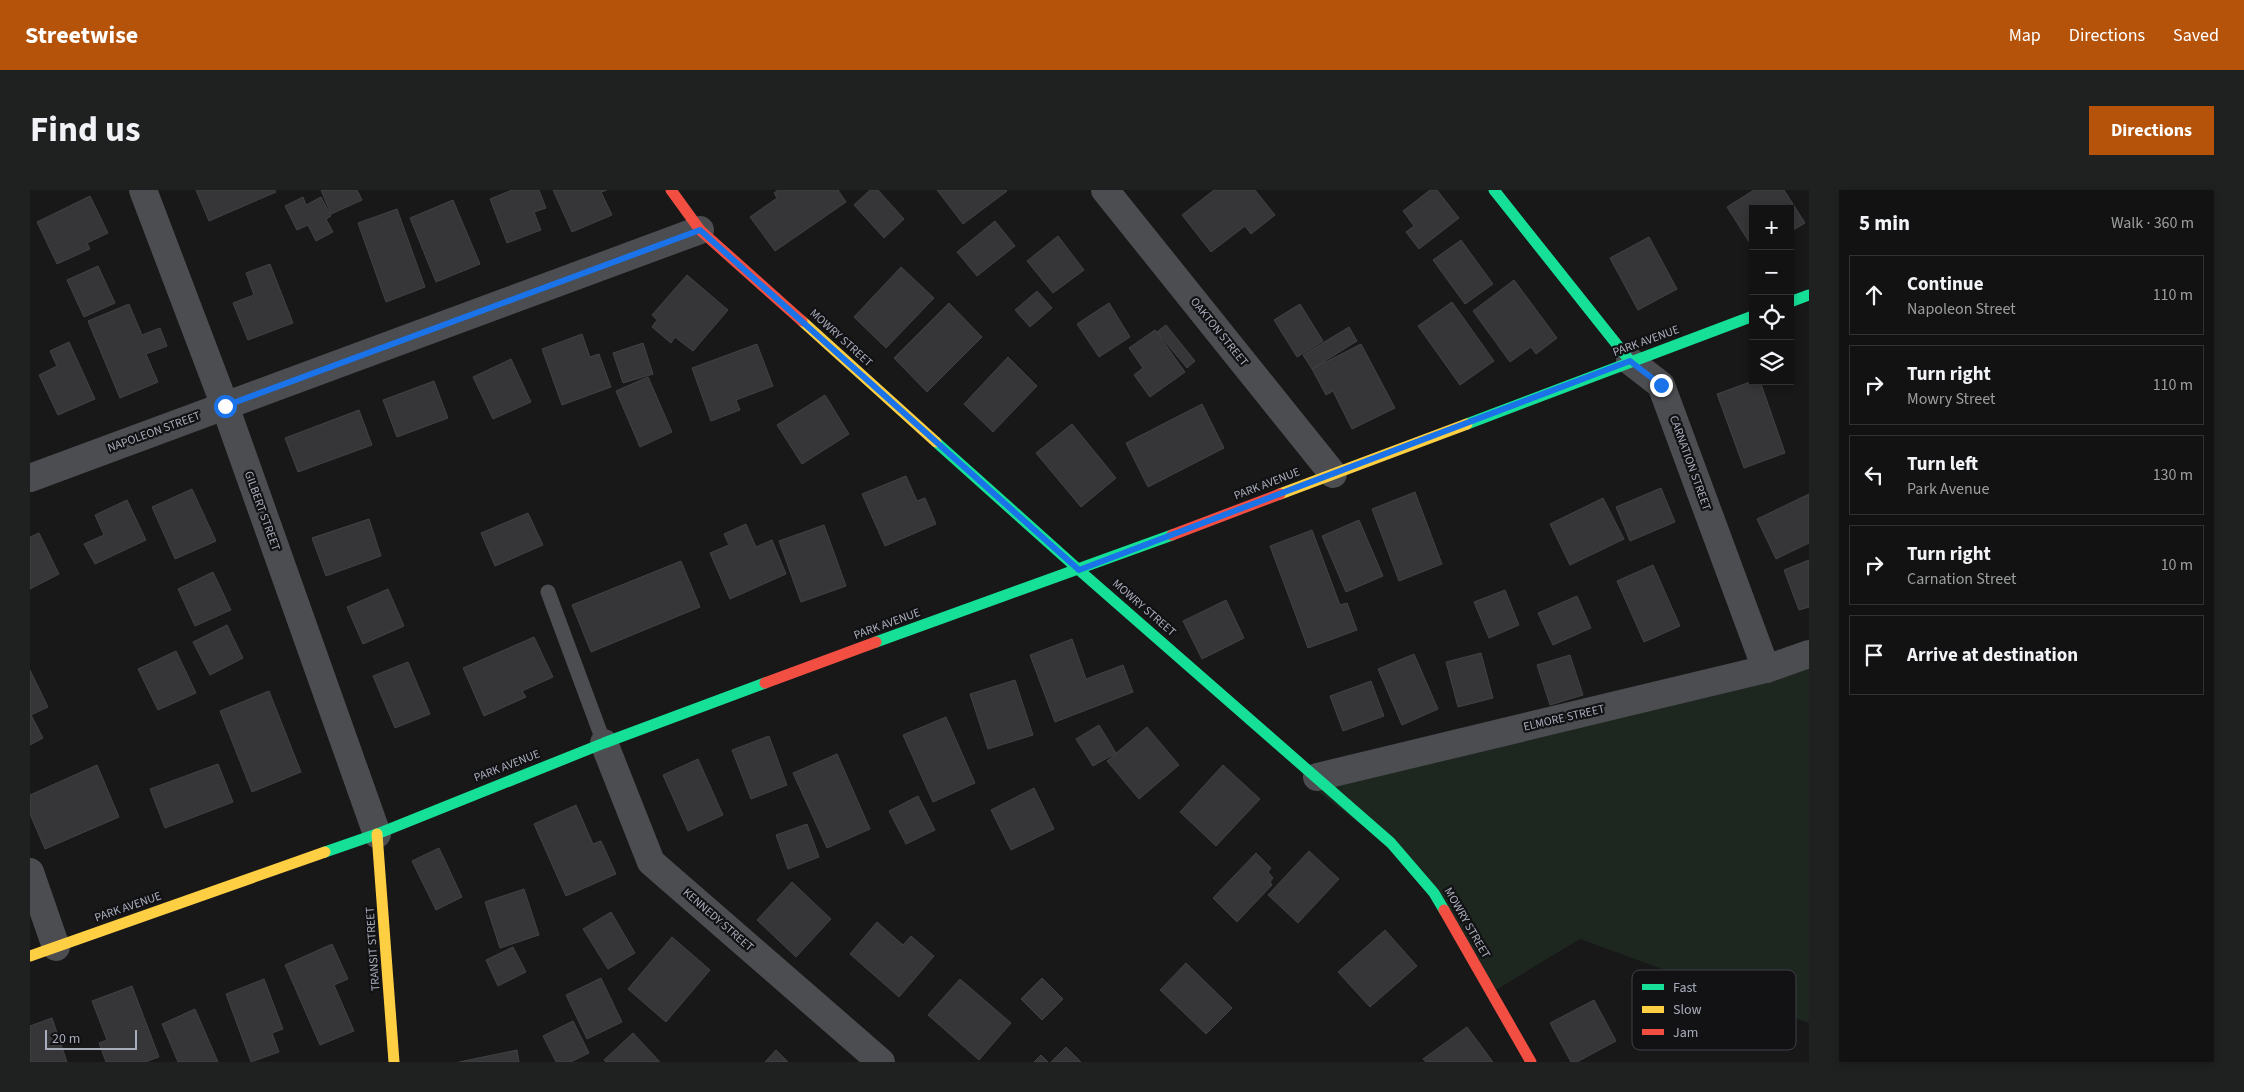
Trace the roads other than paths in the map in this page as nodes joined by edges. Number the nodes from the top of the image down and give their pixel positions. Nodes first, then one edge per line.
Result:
1 (144, 190) edge
2 (671, 190) edge
3 (1105, 190) edge
4 (1494, 190) edge
5 (700, 230) junction
6 (1809, 295) edge
7 (1794, 301) edge
8 (1749, 317) edge
9 (1630, 361) junction
10 (225, 406) junction
11 (1333, 474) junction
12 (30, 478) edge
13 (1079, 570) junction
14 (548, 592) dead end
15 (1809, 654) edge
16 (1766, 669) junction
17 (604, 743) junction
18 (1317, 777) junction
19 (377, 834) junction
20 (30, 872) edge
21 (56, 947) junction
22 (30, 956) edge
23 (394, 1062) edge
24 (881, 1062) edge
25 (1531, 1062) edge

1 - 10 street, GILBERT STREET
2 - 5 main road, MOWRY STREET
3 - 11 street, OAKTON STREET
4 - 9 main road, CARNATION STREET
5 - 10 street, NAPOLEON STREET
5 - 13 main road, MOWRY STREET
6 - 7 main road
8 - 9 main road, PARK AVENUE
9 - 11 main road, PARK AVENUE
9 - 16 street, CARNATION STREET
10 - 12 street, NAPOLEON STREET
10 - 19 street, GILBERT STREET
11 - 13 main road, PARK AVENUE
13 - 17 main road, PARK AVENUE
13 - 18 main road, MOWRY STREET
14 - 17 lane
15 - 16 street, ELMORE STREET
16 - 18 street, ELMORE STREET
17 - 19 main road, PARK AVENUE
17 - 24 street, KENNEDY STREET
18 - 25 main road, MOWRY STREET
19 - 21 main road, PARK AVENUE
19 - 23 main road, TRANSIT STREET
20 - 21 street
21 - 22 main road, PARK AVENUE

